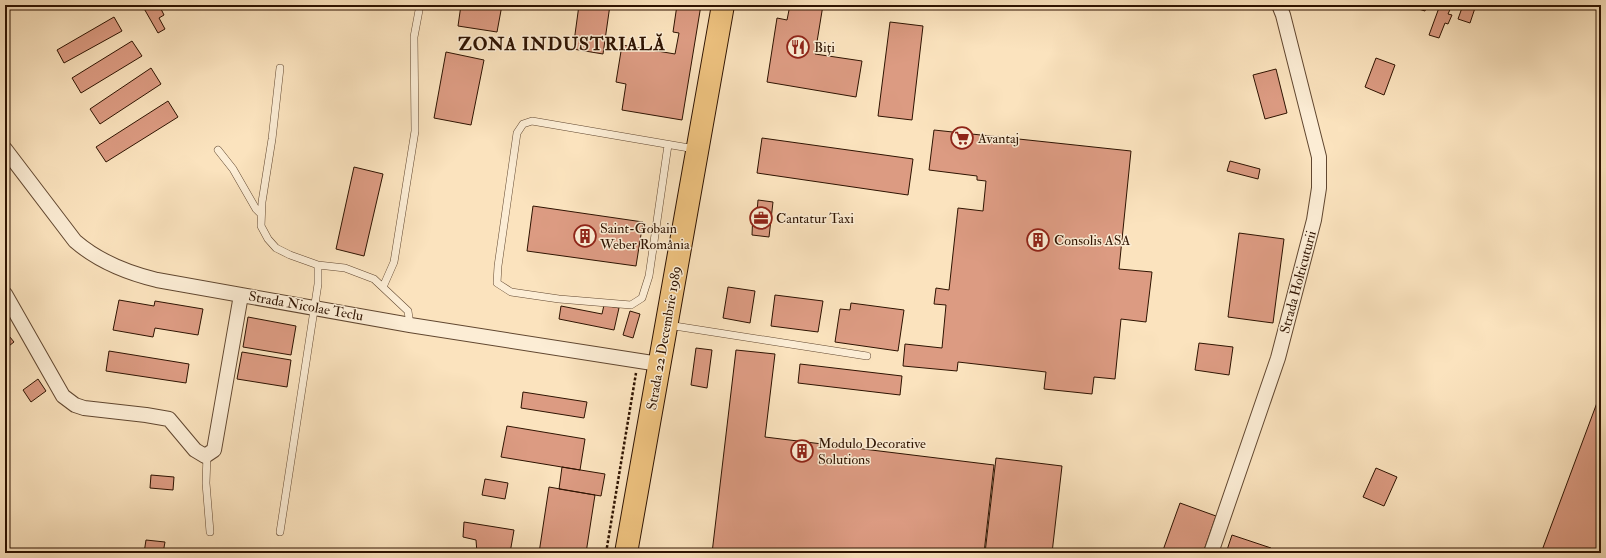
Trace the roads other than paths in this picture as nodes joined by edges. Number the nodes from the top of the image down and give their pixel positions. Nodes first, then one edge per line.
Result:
1 (420, 5) edge
2 (723, 5) edge
3 (1279, 5) edge
4 (280, 68) dead end
5 (668, 144) junction
6 (5, 149) edge
7 (218, 150) dead end
8 (697, 150) junction
9 (261, 214) junction
10 (318, 264) junction
11 (383, 287) junction
12 (5, 294) edge
13 (241, 295) junction
14 (315, 308) junction
15 (410, 325) junction
16 (666, 325) junction
17 (866, 356) dead end
18 (649, 362) junction
19 (207, 455) junction
20 (210, 532) dead end
21 (280, 532) dead end
22 (626, 553) edge
23 (1211, 553) edge

1 - 11 lane
2 - 8 main road, Strada 22 Decembrie 1989
3 - 23 street, Strada Holticuturii
4 - 9 lane
5 - 5 lane
5 - 8 lane
6 - 13 street, Strada Nicolae Teclu
7 - 9 lane
8 - 16 main road, Strada 22 Decembrie 1989
9 - 10 lane
10 - 11 lane
10 - 14 lane
11 - 15 lane
12 - 19 street
13 - 14 street, Strada Nicolae Teclu
13 - 19 street
14 - 15 street, Strada Nicolae Teclu
14 - 21 lane
15 - 18 street, Strada Nicolae Teclu
16 - 17 lane
16 - 18 main road, Strada 22 Decembrie 1989
18 - 22 main road, Strada 22 Decembrie 1989
19 - 20 lane

